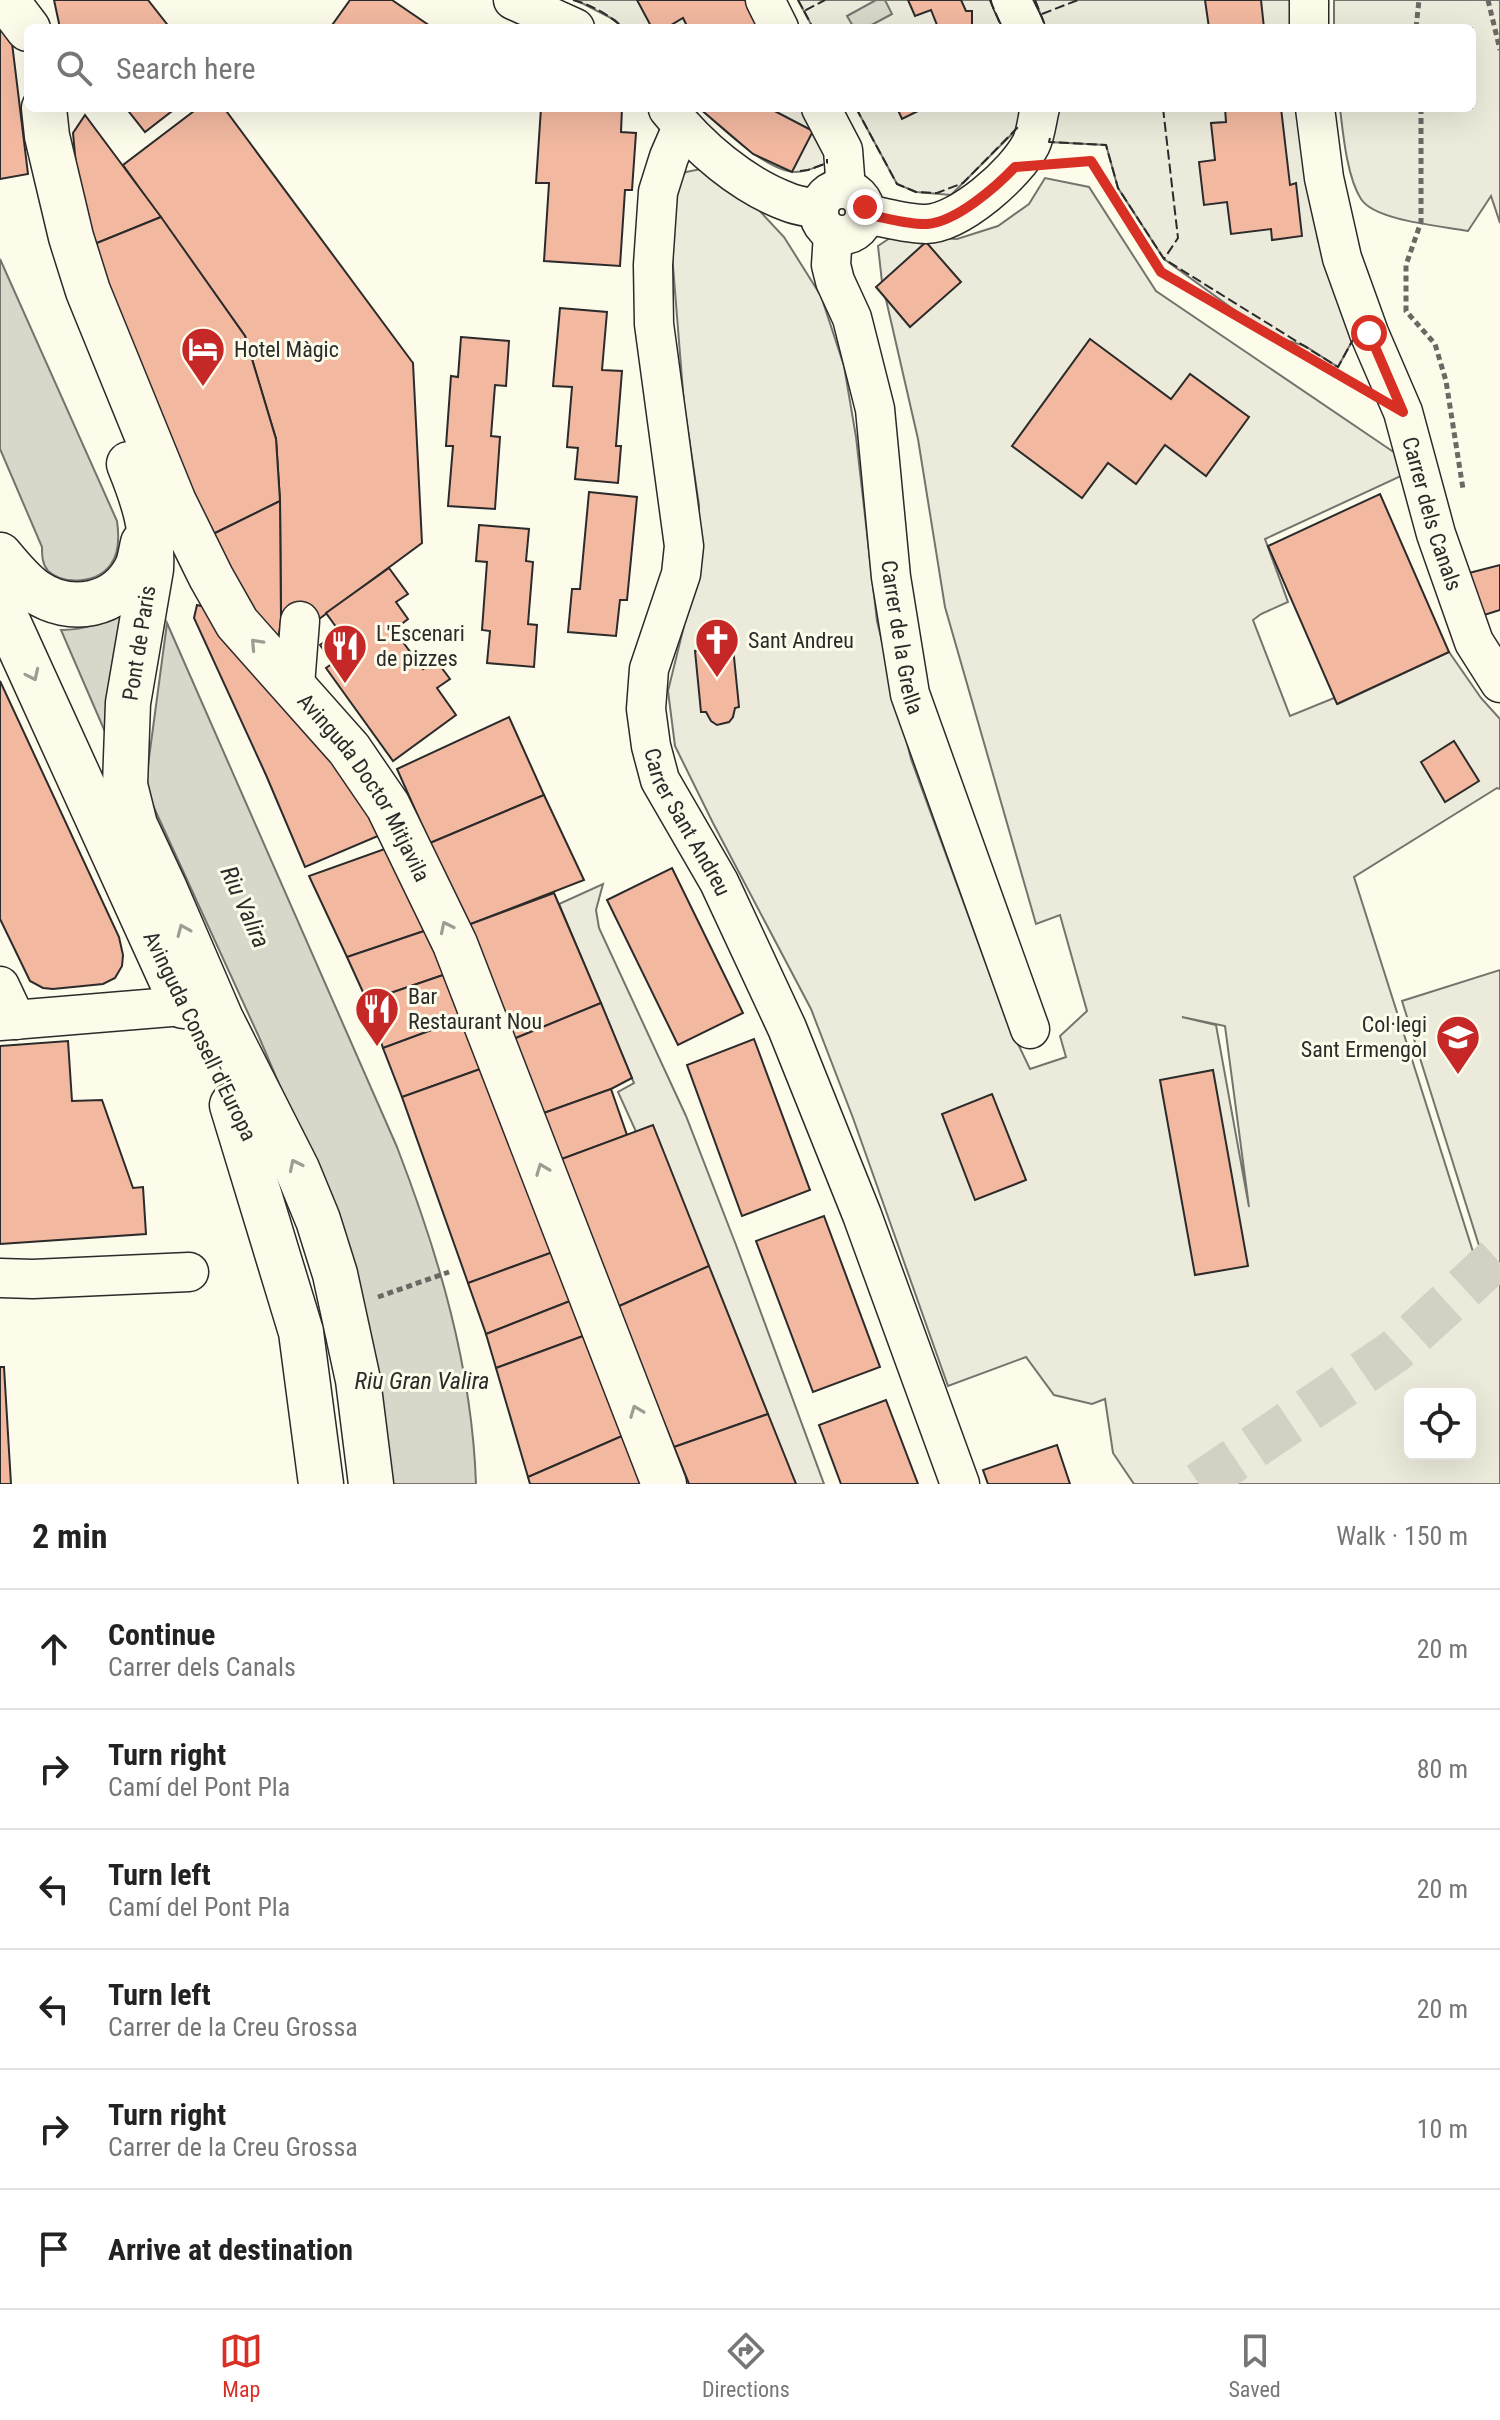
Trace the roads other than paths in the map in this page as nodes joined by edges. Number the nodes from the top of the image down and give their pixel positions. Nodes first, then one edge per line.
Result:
1 (6, 0) edge
2 (28, 0) edge
3 (513, 0) edge
4 (765, 0) edge
5 (1011, 0) edge
6 (1309, 0) edge
7 (26, 24) edge
8 (29, 24) edge
9 (566, 24) edge
10 (777, 24) edge
11 (1023, 24) edge
12 (1309, 24) edge
13 (823, 112) edge
14 (1039, 112) edge
15 (1316, 112) edge
16 (675, 118) edge
17 (46, 122) edge
18 (841, 212) junction
19 (144, 501) junction
20 (0, 555) edge
21 (0, 604) edge
22 (300, 621) dead end
23 (1500, 683) edge
24 (295, 685) junction
25 (125, 785) joint
26 (0, 986) edge
27 (183, 1006) junction
28 (8, 1021) edge
29 (1030, 1029) dead end
30 (232, 1105) junction
31 (189, 1272) dead end
32 (0, 1278) edge
33 (321, 1484) edge
34 (343, 1484) edge
35 (371, 1484) edge
36 (664, 1484) edge
37 (960, 1484) edge

1 - 7 main road
2 - 8 street
3 - 9 street
4 - 10 street
5 - 11 street
6 - 12 street
13 - 18 street, Carrer de la Grella
14 - 18 street
15 - 23 street, Carrer dels Canals
16 - 18 street
16 - 37 street, Carrer Sant Andreu
17 - 19 main road
24 -> 17 main road, Avinguda Doctor Mitjavila
18 - 29 street, Carrer de la Grella
19 - 20 main road
19 - 25 main road, Pont de Paris
21 -> 27 main road, Avinguda Consell d'Europa
22 - 24 street
36 -> 24 main road, Avinguda Doctor Mitjavila
35 -> 25 main road, Avinguda Consell d'Europa
26 - 28 street
27 - 28 street
27 - 30 main road, Avinguda Consell d'Europa
30 - 33 main road
30 - 34 main road, Avinguda Consell d'Europa
31 - 32 street

